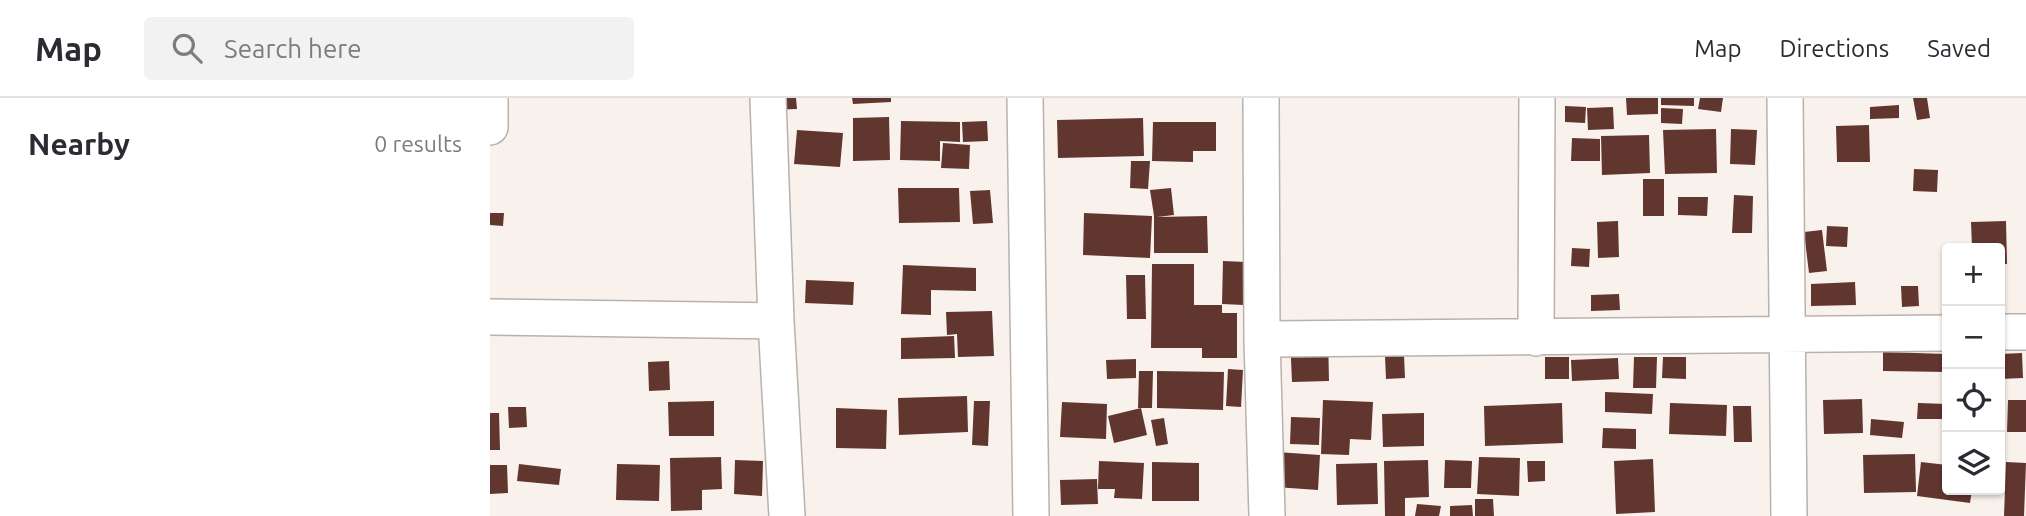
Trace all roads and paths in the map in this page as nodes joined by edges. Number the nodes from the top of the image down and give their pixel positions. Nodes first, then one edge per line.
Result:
1 (491, 98) edge
2 (768, 98) edge
3 (1025, 98) edge
4 (1261, 98) edge
5 (1537, 98) edge
6 (1785, 98) edge
7 (490, 127) edge
8 (490, 317) edge
9 (776, 321) junction
10 (2005, 332) edge
11 (2026, 332) edge
12 (1942, 333) edge
13 (1786, 335) junction
14 (1536, 338) junction
15 (1262, 339) junction
16 (787, 516) edge
17 (1031, 516) edge
18 (1267, 516) edge
19 (1788, 516) edge

1 - 7 street
2 - 9 street
3 - 17 street
4 - 15 street
5 - 14 street
6 - 13 street
8 - 9 street
9 - 16 street
10 - 11 street
12 - 13 street
13 - 14 street
13 - 19 street
14 - 15 street
15 - 18 street

